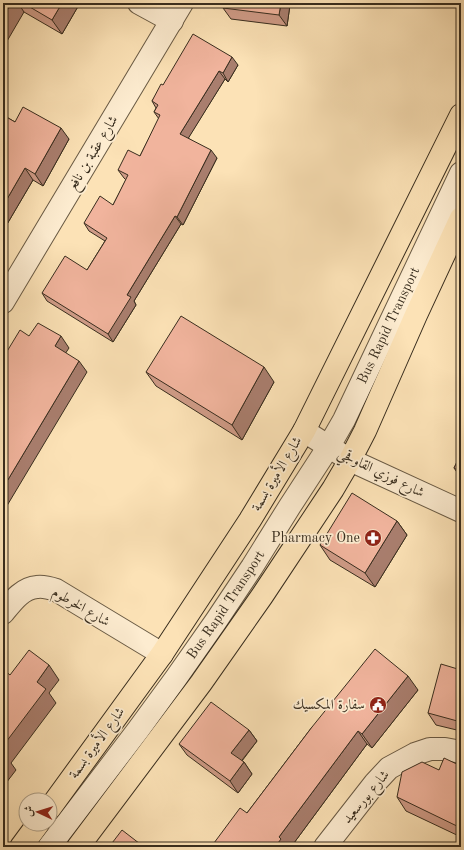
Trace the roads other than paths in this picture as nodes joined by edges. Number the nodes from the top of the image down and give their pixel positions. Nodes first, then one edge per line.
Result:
1 (139, 3) edge
2 (177, 12) edge
3 (461, 115) edge
4 (461, 173) edge
5 (461, 218) edge
6 (3, 302) edge
7 (304, 431) junction
8 (329, 446) junction
9 (350, 460) junction
10 (461, 511) edge
11 (3, 613) edge
12 (162, 654) junction
13 (461, 752) edge
14 (58, 797) edge
15 (32, 832) edge
16 (21, 847) edge
17 (50, 847) edge
18 (78, 847) edge
19 (325, 847) edge

1 - 2 street
2 - 6 street, شارع عقبة بن نافع
3 - 7 main road, شارع الأميرة بسمة
4 - 8 street, Bus Rapid Transport
5 - 9 main road
7 - 8 street, شارع فوزي القاوقجي
7 - 12 main road, شارع الأميرة بسمة
8 - 9 street, شارع فوزي القاوقجي
8 - 17 street, Bus Rapid Transport
9 - 10 street, شارع فوزي القاوقجي
9 - 18 main road
11 - 12 street, شارع الخرطوم
12 - 14 main road, شارع الأميرة بسمة
13 - 19 street, شارع بورسعيد
15 - 16 main road

